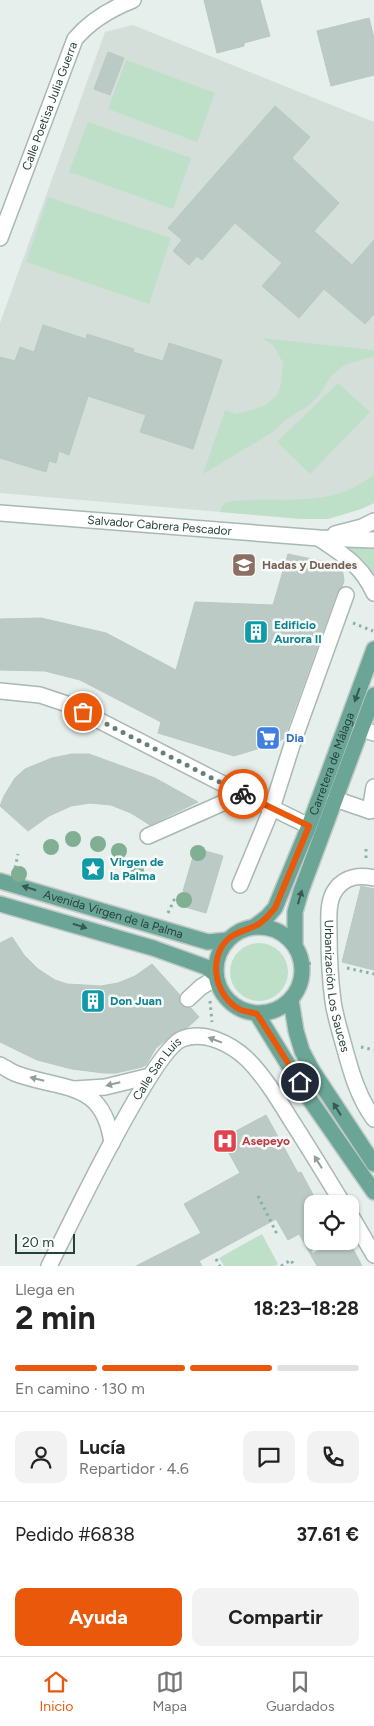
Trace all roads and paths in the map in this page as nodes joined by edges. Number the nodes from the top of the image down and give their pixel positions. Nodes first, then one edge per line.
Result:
1 (133, 0) edge
2 (6, 205) edge
3 (0, 238) edge
4 (0, 513) edge
5 (374, 521) edge
6 (319, 538) junction
7 (374, 540) edge
8 (374, 593) edge
9 (346, 595) dead end
10 (374, 649) edge
11 (0, 691) edge
12 (374, 695) edge
13 (368, 731) edge
14 (374, 787) edge
15 (243, 794) junction
16 (335, 799) junction
17 (272, 808) junction
18 (309, 826) junction
19 (148, 836) dead end
20 (374, 878) edge
21 (0, 881) edge
22 (240, 885) dead end
23 (0, 904) edge
24 (255, 926) junction
25 (227, 940) junction
26 (295, 945) junction
27 (216, 976) junction
28 (188, 999) dead end
29 (291, 1000) junction
30 (257, 1014) junction
31 (0, 1065) edge
32 (150, 1076) junction
33 (75, 1089) junction
34 (374, 1119) edge
35 (112, 1143) junction
36 (374, 1164) edge
37 (374, 1192) edge
38 (338, 1195) edge
39 (258, 1196) dead end
40 (359, 1229) edge
41 (278, 1236) dead end
42 (374, 1255) edge
43 (216, 1259) dead end
44 (49, 1266) edge
45 (220, 1266) edge
46 (281, 1266) edge
47 (294, 1266) edge

1 - 2 street, Calle Poetisa Julia Guerra
2 - 3 street, Calle Poetisa Julia Guerra
4 - 6 street, Salvador Cabrera Pescador
5 - 6 street, Salvador Cabrera Pescador
6 - 7 street, Salvador Cabrera Pescador
6 - 8 street, Salvador Cabrera Pescador
9 - 17 street
10 -> 18 main road, Carretera de Málaga
11 - 15 street
12 - 13 main road, Carretera de Málaga
13 - 16 main road, Carretera de Málaga
14 - 16 street
15 - 17 street
15 - 19 street
26 -> 16 main road, Carretera de Málaga
17 - 18 street
17 - 22 street
18 - 24 main road, Carretera de Málaga
20 - 34 street, Urbanización Los Sauces
25 -> 21 main road, Avenida Virgen de la Palma
23 -> 27 main road, Avenida Virgen de la Palma
24 - 25 main road
24 - 26 main road
25 - 27 main road
26 - 29 main road
27 - 28 street
27 - 30 main road
29 - 30 main road
36 -> 29 main road
30 - 37 main road
33 -> 31 street
32 -> 33 street
32 - 35 street, Calle San Luis
38 -> 32 street, Calle San Luis
33 - 35 street
35 - 44 street, Calle San Luis
39 - 41 path
40 - 42 street
43 - 45 path
46 - 47 path

